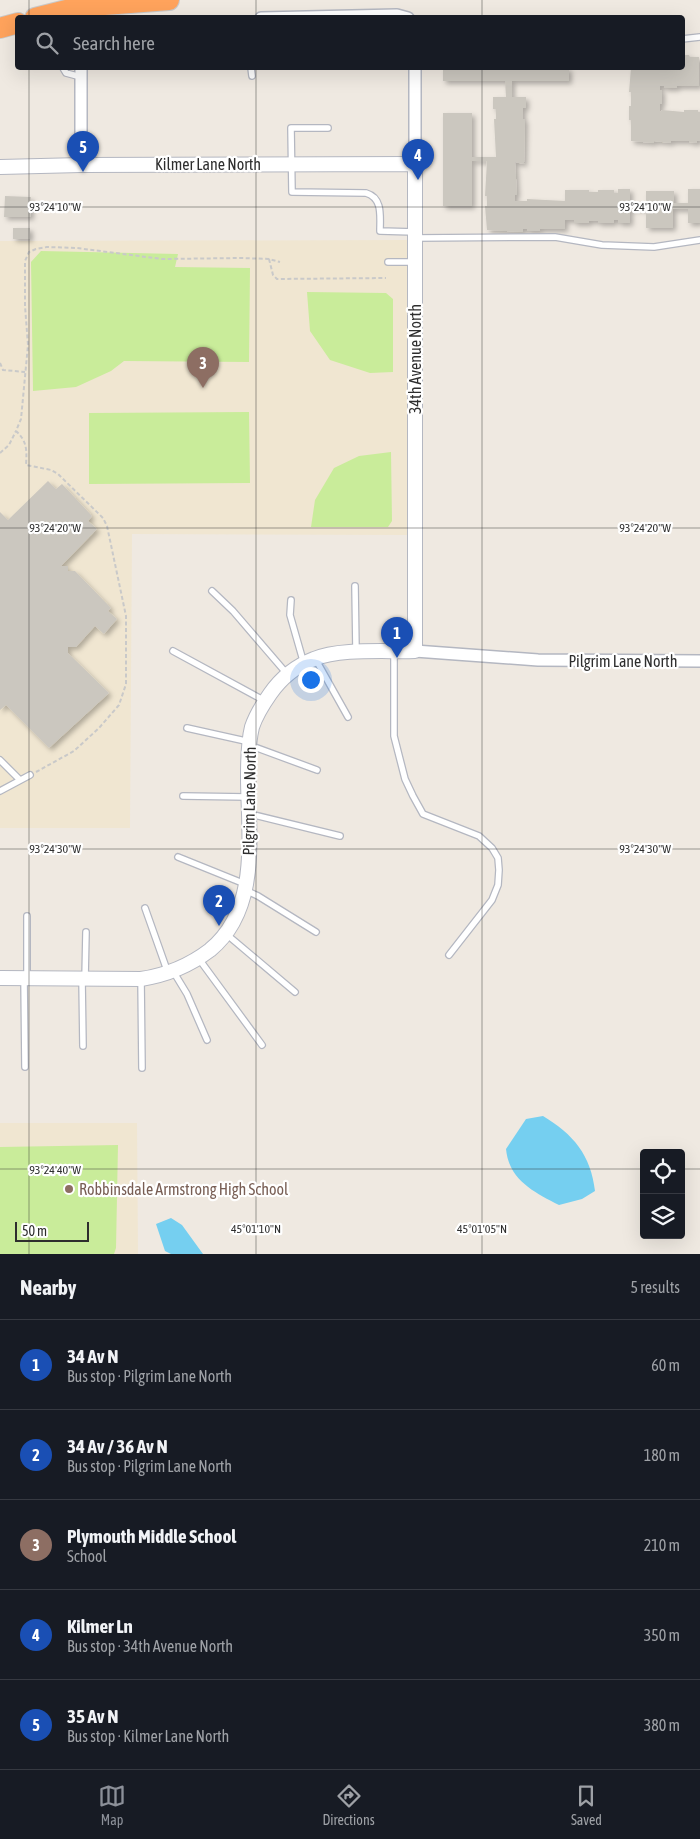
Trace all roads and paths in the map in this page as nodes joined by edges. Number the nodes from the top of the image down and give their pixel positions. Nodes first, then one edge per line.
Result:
1 (169, 0) edge
2 (46, 15) edge
3 (15, 24) edge
4 (0, 28) edge
5 (700, 36) edge
6 (685, 38) edge
7 (64, 70) edge
8 (252, 70) edge
9 (415, 70) edge
10 (81, 72) edge
11 (252, 76) dead end
12 (328, 128) dead end
13 (292, 164) junction
14 (415, 164) junction
15 (81, 165) junction
16 (0, 167) edge
17 (415, 235) junction
18 (700, 240) edge
19 (269, 259) junction
20 (280, 262) dead end
21 (388, 262) dead end
22 (415, 262) junction
23 (386, 278) dead end
24 (0, 363) edge
25 (25, 372) junction
26 (16, 431) junction
27 (0, 452) edge
28 (355, 586) dead end
29 (212, 591) dead end
30 (291, 600) dead end
31 (173, 651) dead end
32 (394, 651) junction
33 (415, 651) junction
34 (356, 652) junction
35 (309, 661) junction
36 (700, 661) edge
37 (288, 675) junction
38 (265, 701) junction
39 (348, 717) dead end
40 (187, 728) dead end
41 (250, 743) junction
42 (0, 760) edge
43 (317, 770) dead end
44 (30, 775) joint
45 (20, 780) junction
46 (0, 791) edge
47 (183, 796) dead end
48 (248, 797) junction
49 (248, 813) junction
50 (340, 836) dead end
51 (178, 858) dead end
52 (246, 888) junction
53 (145, 908) dead end
54 (28, 916) dead end
55 (86, 932) dead end
56 (316, 932) dead end
57 (225, 934) junction
58 (449, 955) dead end
59 (199, 959) junction
60 (171, 972) junction
61 (0, 978) edge
62 (26, 978) junction
63 (84, 978) junction
64 (141, 978) junction
65 (295, 992) dead end
66 (207, 1040) dead end
67 (262, 1045) dead end
68 (83, 1046) dead end
69 (25, 1068) dead end
70 (142, 1068) dead end

1 - 2 highway
3 - 4 highway
5 - 6 lane
7 - 10 lane
8 - 11 lane
9 - 14 street, 34th Avenue North
10 - 15 street
12 - 13 lane
13 - 14 street, Kilmer Lane North
13 - 15 street, Kilmer Lane North
13 - 17 lane
14 - 17 street, 34th Avenue North
15 - 16 street, Kilmer Lane North
17 - 18 lane
17 - 22 street, 34th Avenue North
19 - 20 path
19 - 23 path
19 - 25 path
21 - 22 lane
22 - 33 street, 34th Avenue North
24 - 25 path
25 - 26 path
26 - 27 path
26 - 44 path
28 - 34 lane
29 - 37 lane
30 - 35 lane
31 - 38 lane
32 - 33 street, Pilgrim Lane North
32 - 34 street, Pilgrim Lane North
32 - 58 lane
33 - 36 street, Pilgrim Lane North
34 - 35 street, Pilgrim Lane North
35 - 37 street, Pilgrim Lane North
35 - 39 lane
37 - 38 street, Pilgrim Lane North
38 - 41 street, Pilgrim Lane North
40 - 41 lane
41 - 43 lane
41 - 48 street, Pilgrim Lane North
42 - 45 lane
44 - 45 lane
45 - 46 lane
47 - 48 lane
48 - 49 street, Pilgrim Lane North
49 - 50 lane
49 - 52 street, Pilgrim Lane North
51 - 52 lane
52 - 56 lane
52 - 57 street, Pilgrim Lane North
53 - 60 lane
54 - 62 lane
55 - 63 lane
57 - 59 street, Pilgrim Lane North
57 - 65 lane
59 - 60 street, Pilgrim Lane North
59 - 67 lane
60 - 64 street, Pilgrim Lane North
60 - 66 lane
61 - 62 street, Pilgrim Lane North
62 - 63 street, Pilgrim Lane North
62 - 69 lane
63 - 64 street, Pilgrim Lane North
63 - 68 lane
64 - 70 lane

